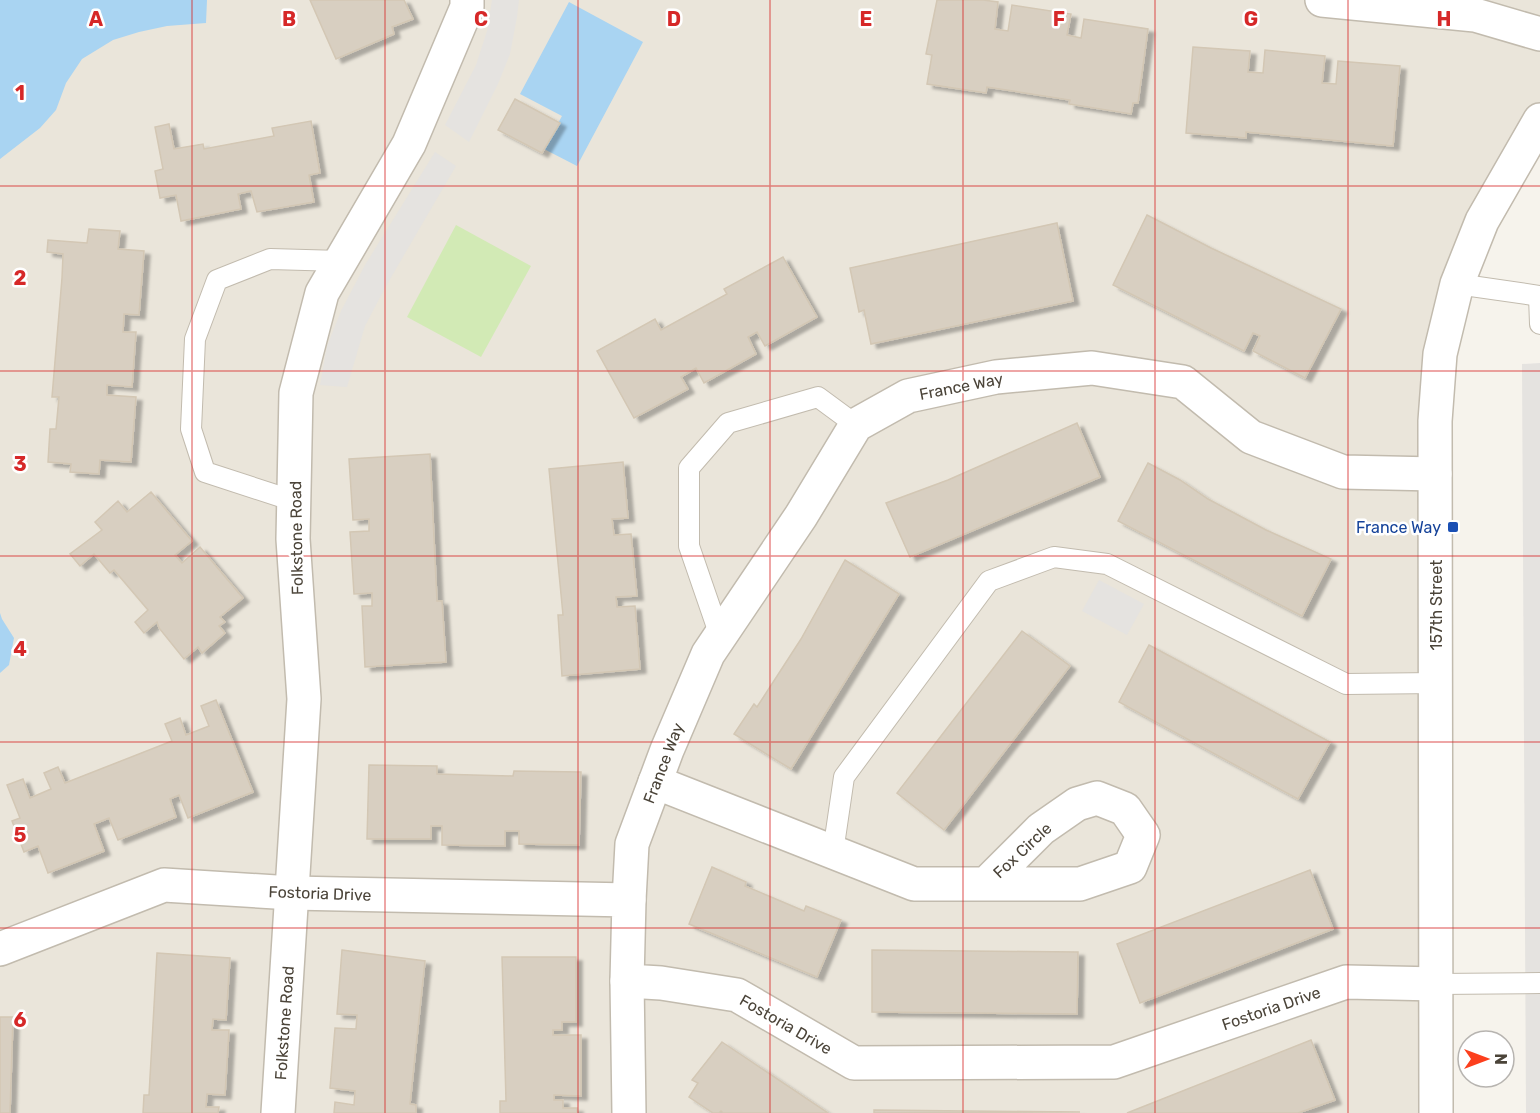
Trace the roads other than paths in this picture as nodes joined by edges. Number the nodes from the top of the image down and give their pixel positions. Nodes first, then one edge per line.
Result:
1 (467, 0) edge
2 (1322, 0) edge
3 (1540, 34) edge
4 (1540, 120) edge
5 (341, 261) junction
6 (1457, 284) junction
7 (1540, 296) edge
8 (1540, 324) edge
9 (856, 426) junction
10 (1435, 474) junction
11 (294, 501) junction
12 (720, 636) junction
13 (1436, 683) junction
14 (655, 782) junction
15 (833, 852) junction
16 (987, 883) dead end
17 (292, 893) junction
18 (629, 900) junction
19 (0, 949) edge
20 (627, 981) junction
21 (1540, 983) edge
22 (1437, 984) junction
23 (278, 1113) edge
24 (629, 1113) edge
25 (1436, 1113) edge

1 - 5 street, Folkstone Road
2 - 3 street
4 - 6 street, 157th Street
5 - 11 street, Folkstone Road
5 - 11 lane
6 - 7 lane
6 - 10 street, 157th Street
7 - 8 lane
9 - 10 street, France Way
9 - 12 street, France Way
9 - 12 lane
10 - 13 street, 157th Street
11 - 17 street, Folkstone Road
12 - 14 street, France Way
13 - 15 lane
13 - 22 street, 157th Street
14 - 15 street, Fox Circle
14 - 18 street, France Way
15 - 16 street, Fox Circle
17 - 18 street, Fostoria Drive
17 - 19 street, Fostoria Drive
17 - 23 street, Folkstone Road
18 - 20 street
20 - 22 street, Fostoria Drive
20 - 24 street
21 - 22 lane
22 - 25 street, 157th Street

